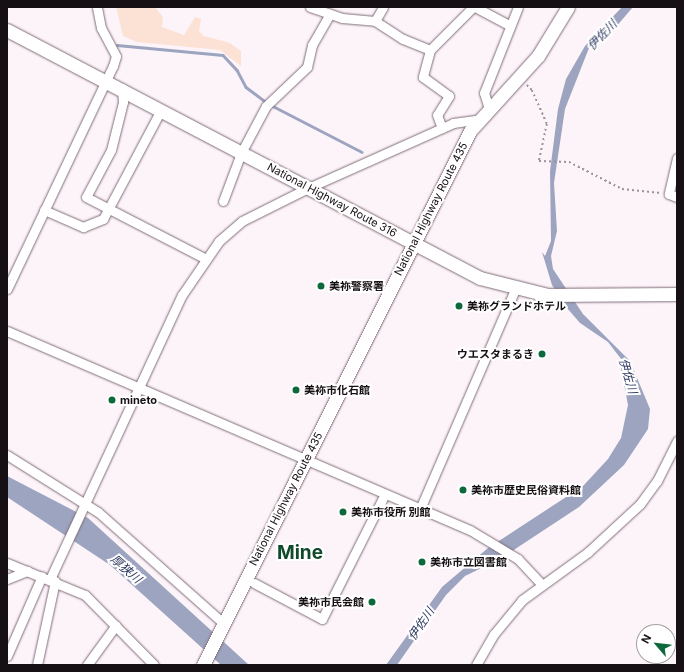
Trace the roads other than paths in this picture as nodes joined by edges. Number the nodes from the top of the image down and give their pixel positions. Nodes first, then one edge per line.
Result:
1 (96, 7) edge
2 (310, 7) edge
3 (383, 7) edge
4 (474, 7) edge
5 (518, 7) edge
6 (568, 7) edge
7 (330, 14) junction
8 (375, 21) junction
9 (510, 26) junction
10 (8, 34) edge
11 (430, 50) junction
12 (107, 81) junction
13 (122, 88) junction
14 (489, 109) junction
15 (161, 110) junction
16 (480, 119) junction
17 (442, 128) junction
18 (241, 153) junction
19 (677, 158) edge
20 (308, 188) junction
21 (673, 195) edge
22 (223, 200) dead end
23 (109, 209) junction
24 (44, 210) junction
25 (414, 244) junction
26 (204, 258) junction
27 (7, 289) edge
28 (514, 289) junction
29 (677, 294) edge
30 (7, 331) edge
31 (138, 389) junction
32 (677, 442) edge
33 (7, 455) edge
34 (305, 459) junction
35 (673, 460) edge
36 (385, 494) junction
37 (84, 507) junction
38 (420, 509) junction
39 (7, 563) edge
40 (28, 571) junction
41 (7, 579) edge
42 (49, 579) junction
43 (254, 583) dead end
44 (541, 584) junction
45 (116, 625) junction
46 (223, 626) junction
47 (7, 656) edge
48 (94, 657) junction
49 (204, 664) edge
50 (37, 665) edge
51 (88, 665) edge
52 (100, 665) edge
53 (154, 665) edge
54 (476, 665) edge

1 - 12 street
2 - 7 street
3 - 8 street
4 - 9 street
4 - 11 street
5 - 9 street
6 - 14 highway, National Highway Route 435
7 - 8 street
7 - 18 street
8 - 11 street
9 - 14 street
10 - 12 highway, National Highway Route 316
11 - 17 street
12 - 13 highway, National Highway Route 316
12 - 24 street
13 - 15 highway, National Highway Route 316
13 - 23 street
14 - 16 highway, National Highway Route 435
15 - 18 highway, National Highway Route 316
15 - 23 street
16 - 17 street
16 - 25 highway, National Highway Route 435
17 - 20 street
18 - 20 highway, National Highway Route 316
18 - 22 street
19 - 21 street
20 - 25 highway, National Highway Route 316
20 - 26 street
23 - 24 street
23 - 26 street
24 - 27 street
25 - 28 highway, National Highway Route 316
25 - 34 highway, National Highway Route 435
26 - 31 street
28 - 29 highway, National Highway Route 316
28 - 38 street
30 - 31 street
31 - 34 street
31 - 37 street
32 - 35 street
33 - 37 street
34 - 36 street
34 - 46 highway, National Highway Route 435
35 - 44 street
36 - 38 street
36 - 43 street
37 - 42 street
37 - 46 street
38 - 44 street
39 - 40 street
40 - 41 street
40 - 42 street
42 - 45 street
42 - 47 street
42 - 50 street
44 - 54 street
45 - 48 street
45 - 53 street
46 - 49 highway, National Highway Route 435
48 - 51 street
48 - 52 street

